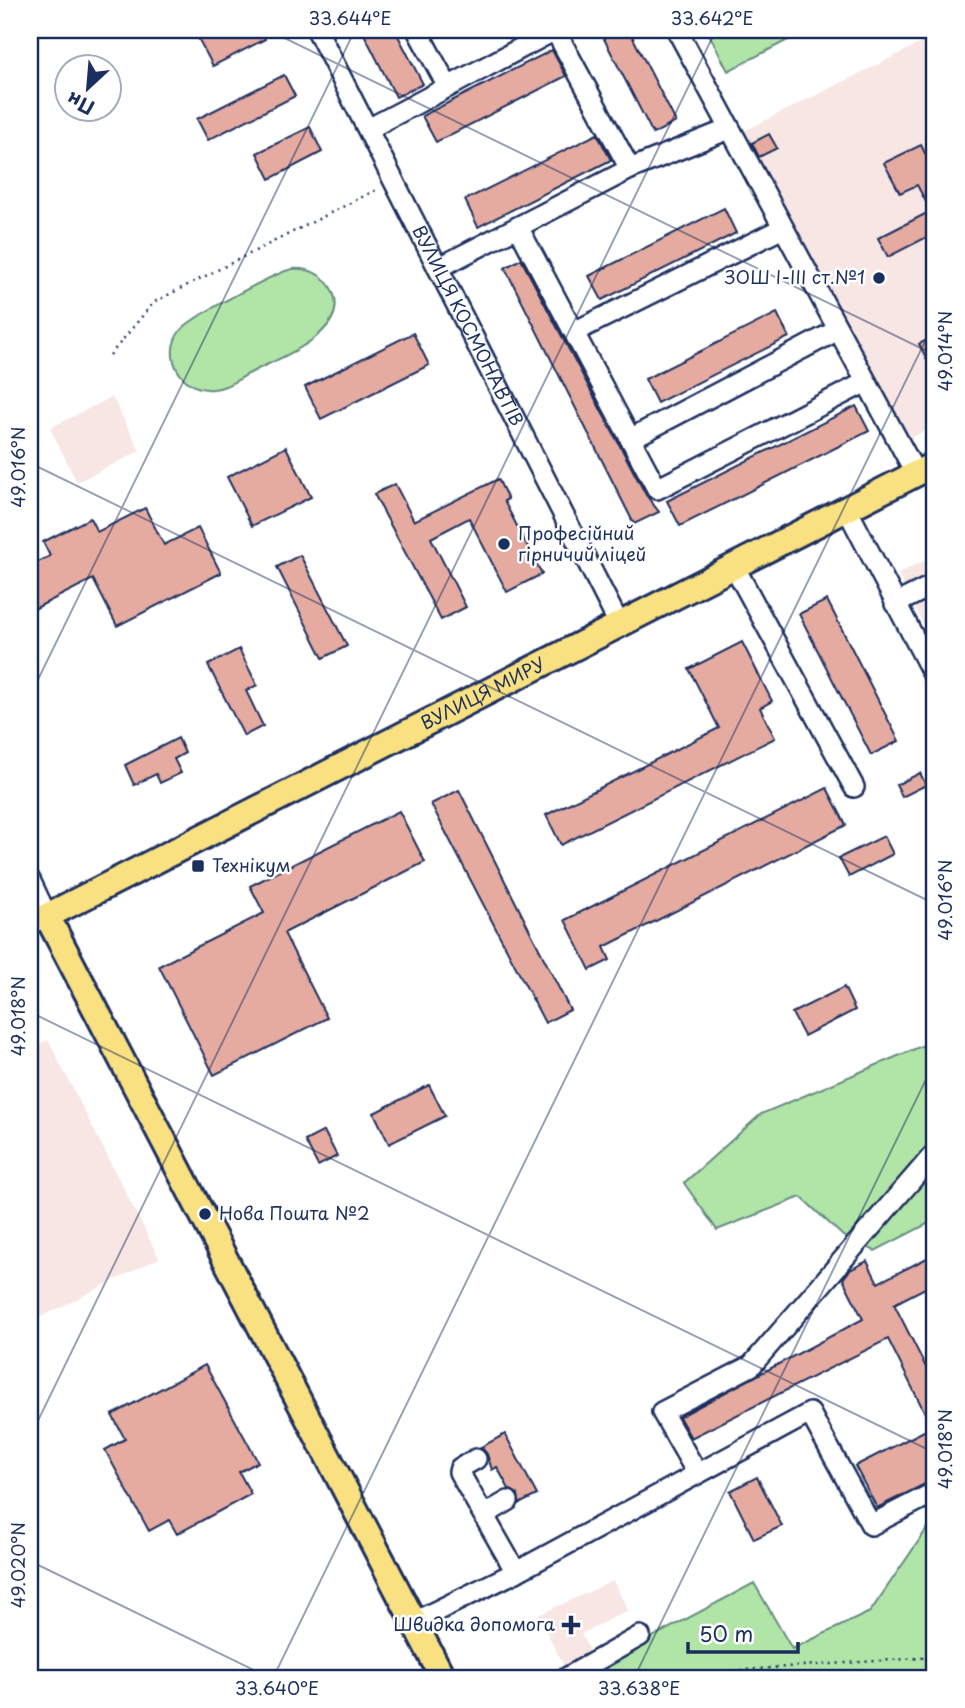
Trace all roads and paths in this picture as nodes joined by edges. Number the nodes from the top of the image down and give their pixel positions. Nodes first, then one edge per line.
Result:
1 (317, 30) edge
2 (417, 30) edge
3 (555, 30) edge
4 (677, 30) edge
5 (448, 87) junction
6 (368, 129) junction
7 (729, 129) junction
8 (630, 169) junction
9 (394, 181) junction
10 (518, 227) junction
11 (783, 228) junction
12 (438, 268) junction
13 (838, 330) junction
14 (574, 332) junction
15 (110, 355) dead end
16 (866, 382) junction
17 (630, 439) junction
18 (926, 469) edge
19 (847, 509) junction
20 (734, 566) junction
21 (935, 584) edge
22 (895, 604) junction
23 (619, 624) junction
24 (929, 651) edge
25 (935, 678) edge
26 (854, 787) dead end
27 (30, 880) edge
28 (38, 920) edge
29 (935, 1153) edge
30 (476, 1459) dead end
31 (697, 1473) junction
32 (935, 1492) edge
33 (508, 1501) dead end
34 (484, 1515) junction
35 (516, 1572) junction
36 (414, 1622) junction
37 (640, 1636) dead end
38 (935, 1657) edge
39 (443, 1678) edge
40 (566, 1678) edge
41 (706, 1678) edge

1 - 6 street, ВУЛИЦЯ КОСМОНАВТІВ
2 - 5 street
3 - 5 street
3 - 8 street
4 - 7 street
5 - 6 street
6 - 9 street, ВУЛИЦЯ КОСМОНАВТІВ
7 - 8 street
7 - 11 street
8 - 10 street
9 - 12 street, ВУЛИЦЯ КОСМОНАВТІВ
9 - 15 path
10 - 12 street
10 - 14 street
11 - 13 street
11 - 14 street
12 - 23 street, ВУЛИЦЯ КОСМОНАВТІВ
13 - 16 street
13 - 17 street
14 - 17 street
16 - 17 street
16 - 18 street
18 - 19 main road, ВУЛИЦЯ МИРУ
19 - 20 main road, ВУЛИЦЯ МИРУ
19 - 22 street
20 - 23 main road, ВУЛИЦЯ МИРУ
20 - 26 street
21 - 22 street
22 - 24 street
23 - 28 main road, ВУЛИЦЯ МИРУ
24 - 25 street
27 - 28 street
28 - 36 main road
29 - 31 street
30 - 34 street
31 - 32 street
31 - 35 street
33 - 34 street
34 - 35 street
35 - 36 street
36 - 39 main road
37 - 40 street
38 - 41 path

